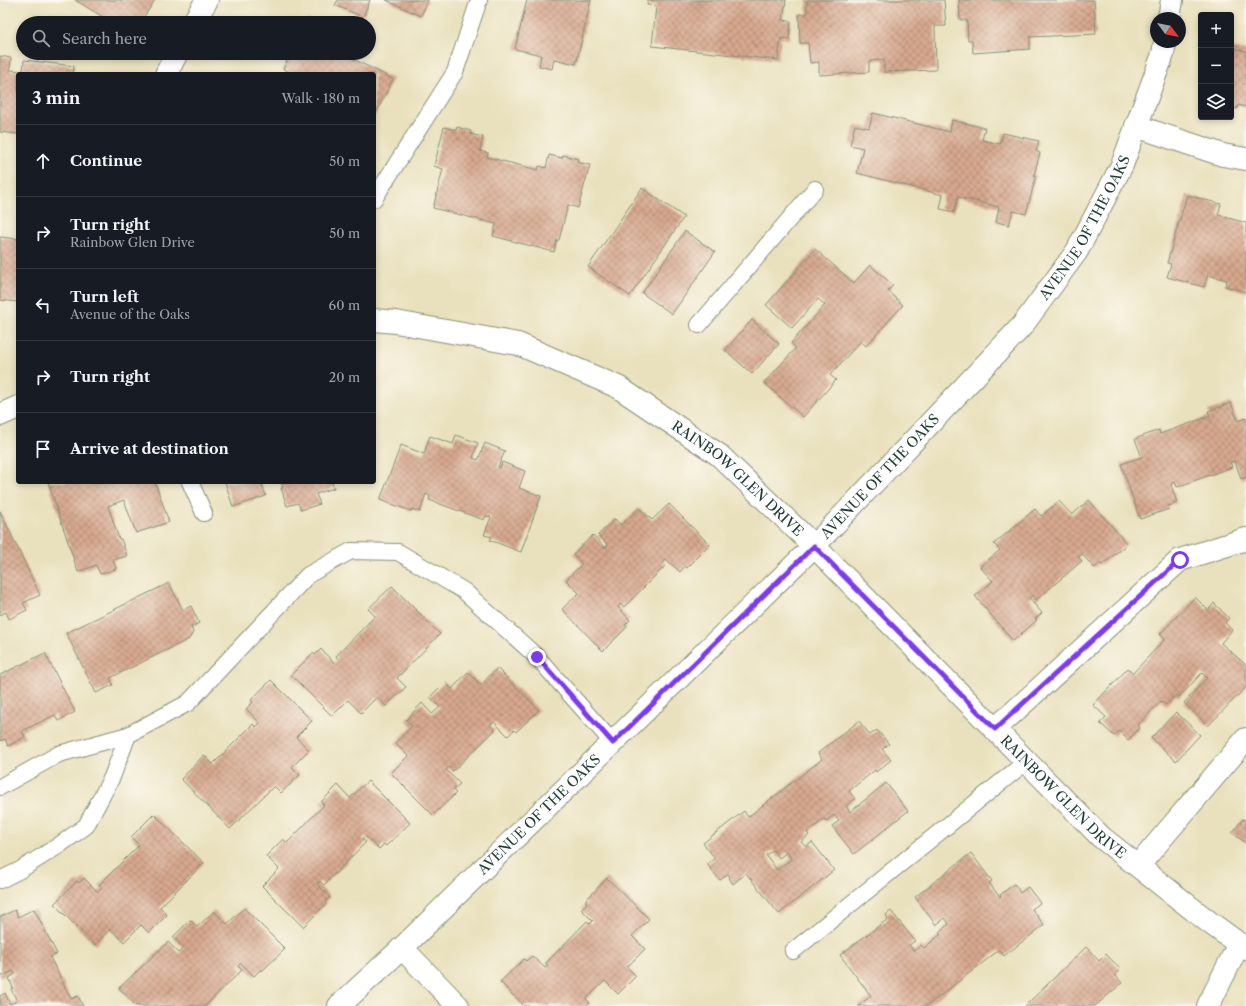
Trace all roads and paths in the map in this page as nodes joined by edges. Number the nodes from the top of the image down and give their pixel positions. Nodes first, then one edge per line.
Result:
1 (207, 0) edge
2 (479, 0) edge
3 (1172, 0) edge
4 (1170, 12) edge
5 (197, 16) edge
6 (1164, 48) edge
7 (173, 60) edge
8 (167, 72) edge
9 (1136, 126) junction
10 (1246, 159) edge
11 (815, 190) dead end
12 (376, 196) edge
13 (376, 320) edge
14 (698, 325) dead end
15 (16, 408) edge
16 (0, 415) edge
17 (191, 484) edge
18 (204, 514) dead end
19 (1246, 539) edge
20 (814, 546) junction
21 (995, 729) junction
22 (128, 735) junction
23 (1246, 739) edge
24 (613, 743) junction
25 (1027, 761) junction
26 (0, 787) edge
27 (1138, 866) junction
28 (0, 880) edge
29 (1242, 947) edge
30 (402, 948) junction
31 (793, 951) dead end
32 (339, 1006) edge
33 (458, 1006) edge
34 (1208, 1006) edge

1 - 5 street
2 - 12 lane
3 - 4 street
6 - 9 street, AVENUE OF THE OAKS
7 - 8 street
9 - 10 street
9 - 20 street, AVENUE OF THE OAKS
11 - 14 lane
13 - 20 street, RAINBOW GLEN DRIVE
15 - 16 street
17 - 18 lane
19 - 21 street
20 - 21 street, RAINBOW GLEN DRIVE
20 - 24 street, AVENUE OF THE OAKS
21 - 25 street, RAINBOW GLEN DRIVE
22 - 24 lane
22 - 26 lane
22 - 28 lane
23 - 27 street
24 - 30 street, AVENUE OF THE OAKS
25 - 27 street, RAINBOW GLEN DRIVE
25 - 31 lane
27 - 29 street, RAINBOW GLEN DRIVE
29 - 34 street
30 - 32 street, AVENUE OF THE OAKS
30 - 33 street

